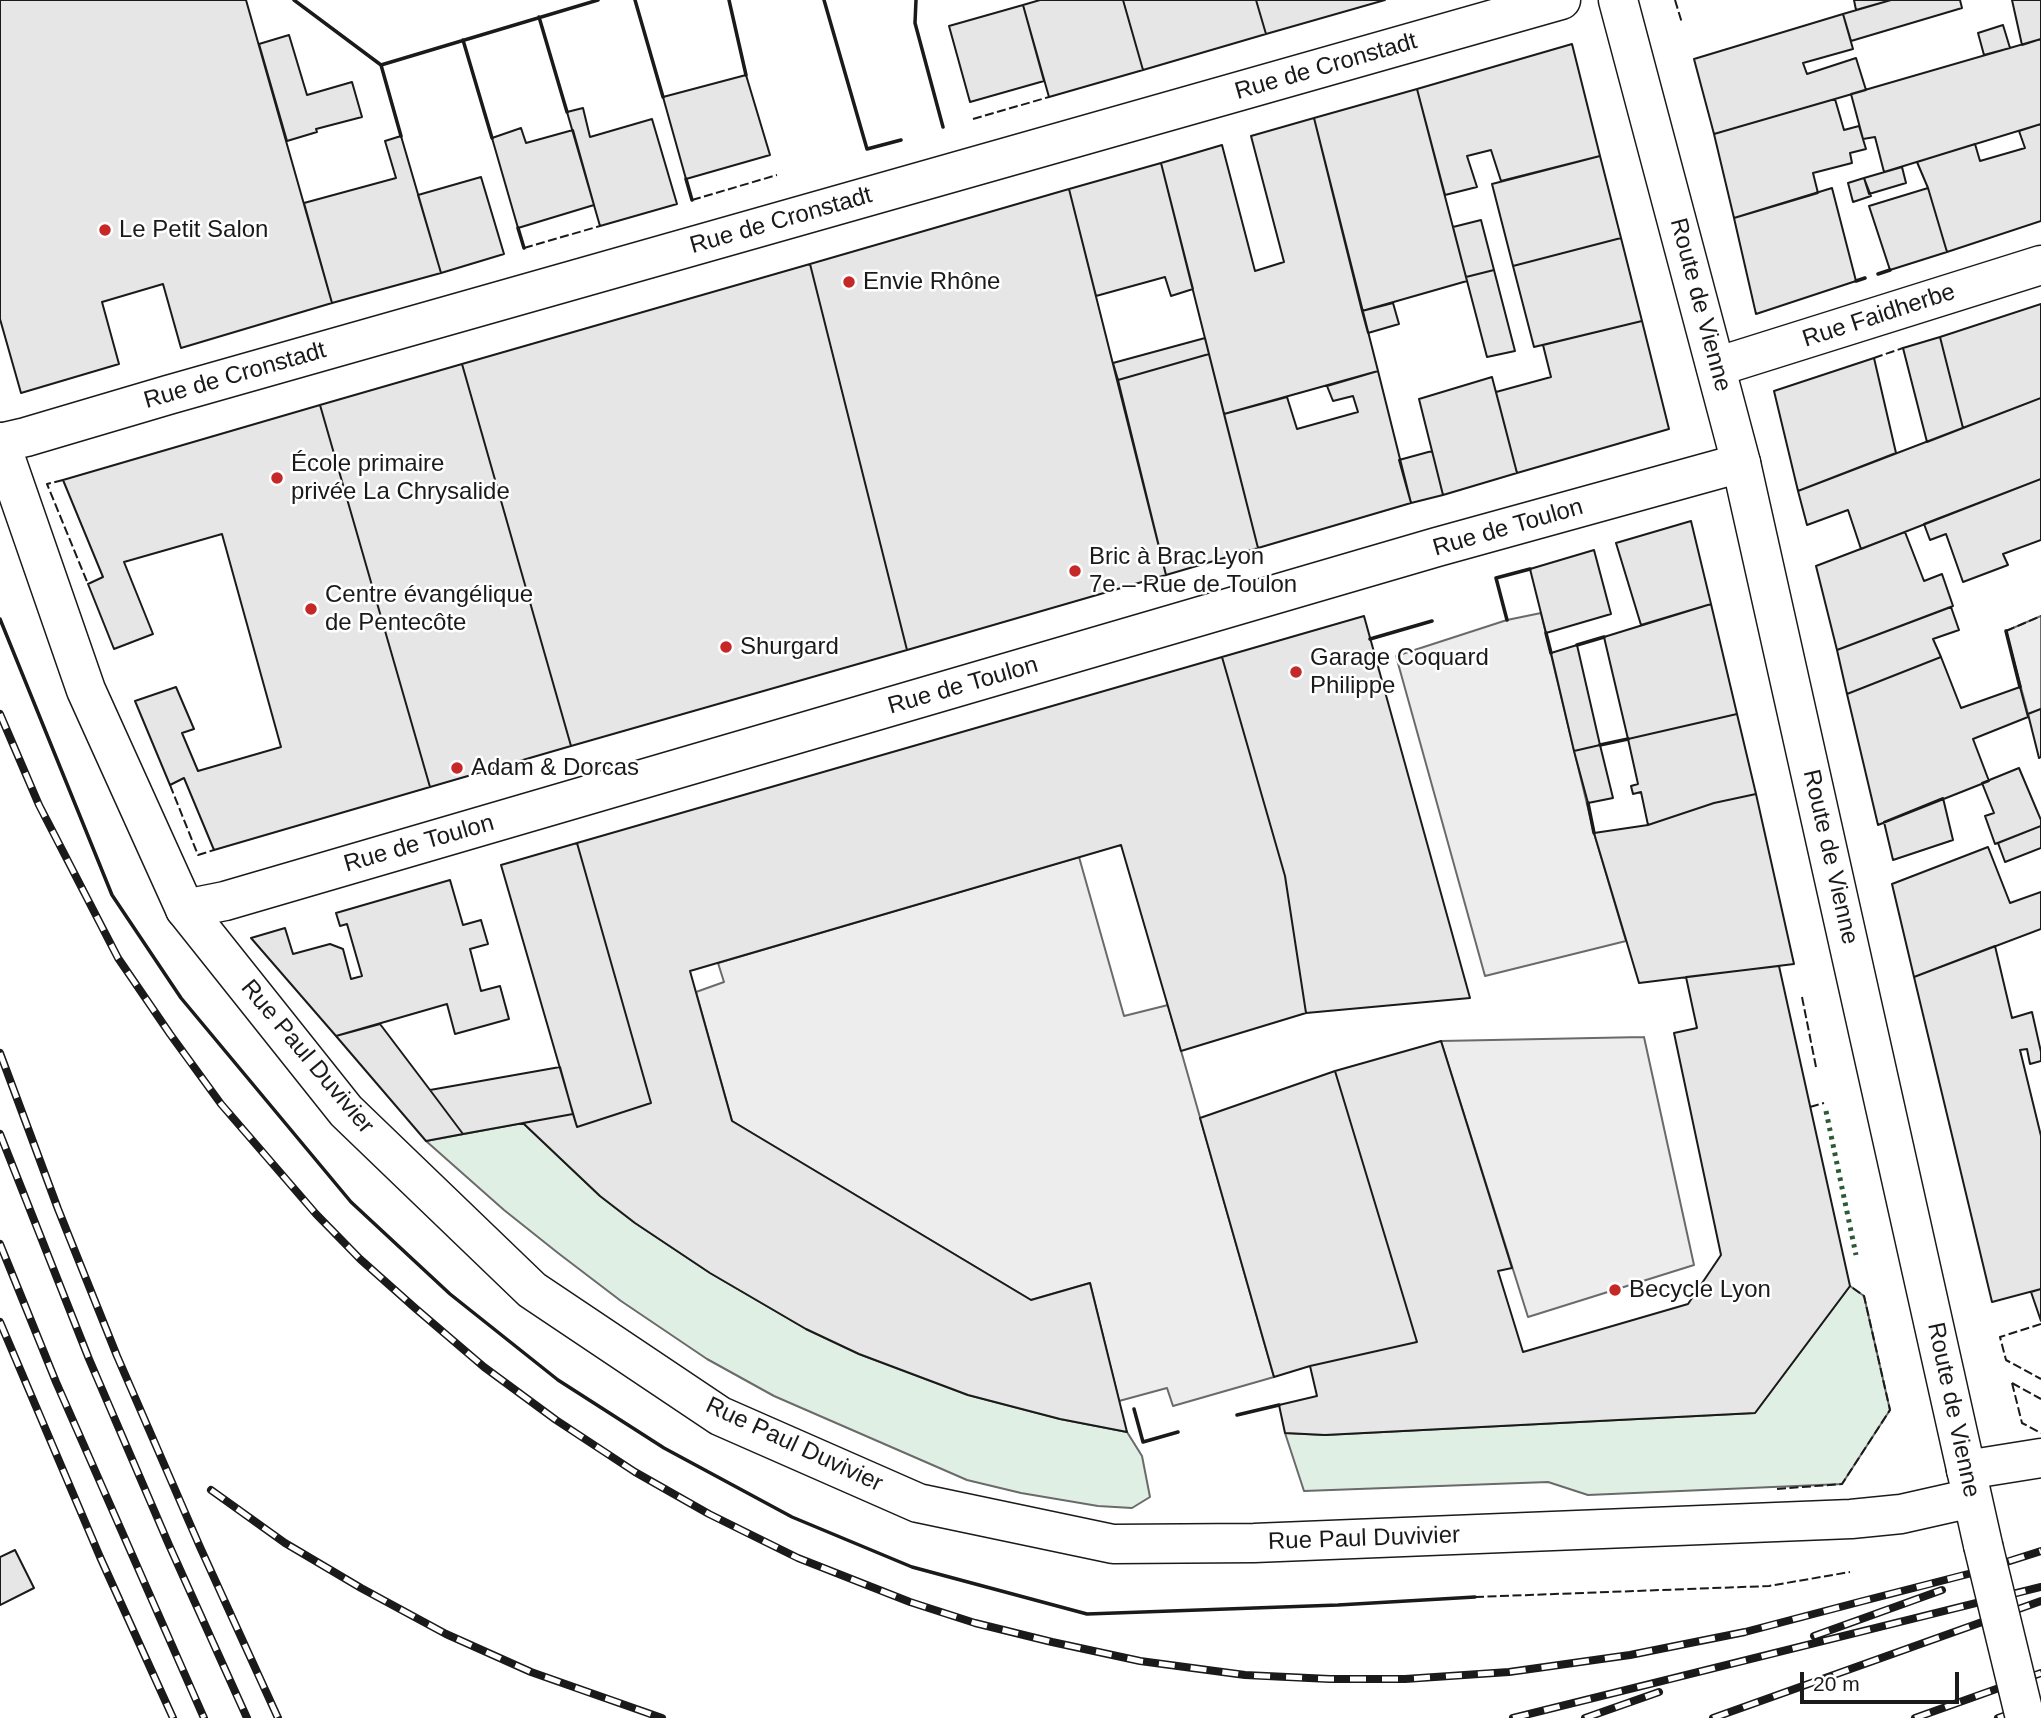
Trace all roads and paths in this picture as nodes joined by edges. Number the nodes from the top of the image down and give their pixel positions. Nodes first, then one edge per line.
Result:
1 (1561, 0) edge
2 (1618, 0) edge
3 (2041, 265) edge
4 (1716, 367) junction
5 (0, 442) edge
6 (1741, 463) junction
7 (185, 908) junction
8 (2041, 1458) edge
9 (1969, 1484) junction
10 (2025, 1718) edge

1 - 5 main road, Rue de Cronstadt
2 - 4 main road, Route de Vienne
3 - 4 main road, Rue Faidherbe
4 - 6 main road, Route de Vienne
5 - 7 main road, Rue Paul Duvivier
6 - 7 main road, Rue de Toulon
6 - 9 main road, Route de Vienne
7 - 9 main road, Rue Paul Duvivier
8 - 9 main road, Rue Paul Duvivier
9 - 10 main road, Route de Vienne, bridge

